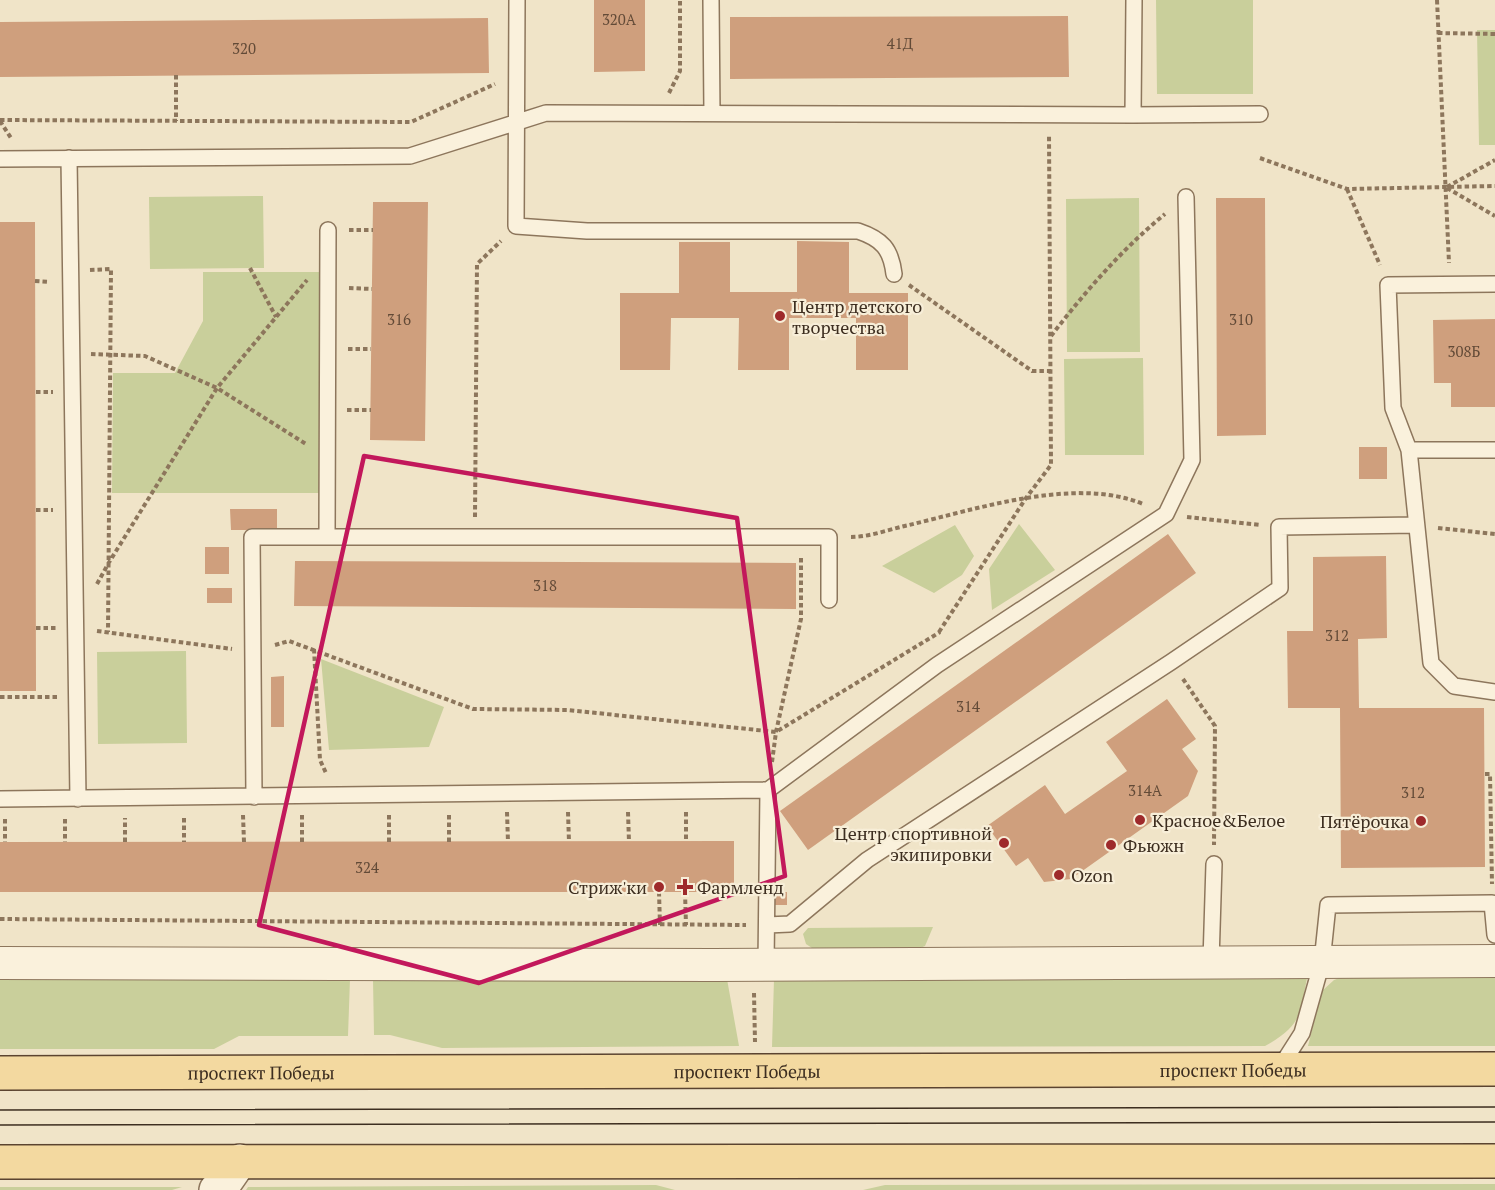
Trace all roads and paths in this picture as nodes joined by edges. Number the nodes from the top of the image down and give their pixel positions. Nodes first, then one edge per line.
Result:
1 (516, 0) edge
2 (681, 0) edge
3 (711, 0) edge
4 (1134, 0) edge
5 (1437, 0) edge
6 (1438, 33) junction
7 (1495, 34) edge
8 (517, 74) junction
9 (176, 75) dead end
10 (659, 93) dead end
11 (711, 114) junction
12 (1260, 114) dead end
13 (1049, 115) junction
14 (1133, 115) junction
15 (0, 120) edge
16 (176, 121) junction
17 (517, 123) junction
18 (0, 159) edge
19 (69, 159) junction
20 (1260, 159) dead end
21 (1495, 160) edge
22 (1495, 186) edge
23 (1446, 187) junction
24 (1347, 189) junction
25 (1186, 197) joint
26 (1495, 216) edge
27 (516, 226) junction
28 (328, 230) dead end
29 (328, 255) junction
30 (250, 268) dead end
31 (111, 269) dead end
32 (894, 274) joint
33 (1495, 284) edge
34 (1388, 285) junction
35 (1450, 285) junction
36 (276, 317) junction
37 (1050, 337) junction
38 (72, 353) junction
39 (111, 355) junction
40 (1051, 371) junction
41 (217, 388) junction
42 (1409, 450) junction
43 (1495, 450) edge
44 (327, 458) junction
45 (1026, 498) junction
46 (1166, 514) junction
47 (1416, 525) junction
48 (1279, 527) junction
49 (1495, 534) edge
50 (327, 537) junction
51 (475, 537) junction
52 (801, 537) junction
53 (829, 537) junction
54 (108, 564) junction
55 (97, 585) dead end
56 (829, 600) dead end
57 (75, 627) junction
58 (108, 632) junction
59 (940, 632) junction
60 (289, 641) dead end
61 (934, 641) dead end
62 (314, 649) junction
63 (253, 652) junction
64 (1171, 662) junction
65 (1495, 692) edge
66 (3, 695) edge
67 (76, 697) junction
68 (776, 732) junction
69 (320, 760) dead end
70 (1493, 773) edge
71 (1485, 774) dead end
72 (768, 790) junction
73 (628, 792) junction
74 (686, 792) junction
75 (568, 793) junction
76 (448, 794) junction
77 (507, 794) junction
78 (254, 797) junction
79 (78, 799) junction
80 (0, 800) edge
81 (449, 842) dead end
82 (508, 842) dead end
83 (569, 842) dead end
84 (629, 842) dead end
85 (686, 842) dead end
86 (1214, 864) joint
87 (1492, 877) dead end
88 (659, 892) dead end
89 (685, 892) dead end
90 (0, 919) edge
91 (660, 925) junction
92 (686, 925) junction
93 (767, 925) junction
94 (1495, 935) edge
95 (1211, 961) junction
96 (1495, 961) edge
97 (1322, 962) junction
98 (0, 963) edge
99 (760, 977) junction
100 (754, 1018) dead end
101 (1279, 1068) junction
102 (1495, 1068) edge
103 (0, 1073) edge
104 (240, 1161) junction
105 (1495, 1161) edge
106 (0, 1162) edge
107 (216, 1190) edge

1 - 8 lane
2 - 10 path
3 - 11 lane
4 - 14 lane
5 - 6 path
6 - 7 path
6 - 23 path
8 - 16 path
8 - 17 lane
9 - 16 path
11 - 13 lane
11 - 17 lane
12 - 14 lane
13 - 14 lane
13 - 37 path
15 - 16 path
17 - 19 lane
17 - 27 lane
18 - 19 lane
19 - 38 lane
20 - 24 path
21 - 23 path
22 - 23 path
23 - 24 path
23 - 26 path
23 - 35 path
24 - 34 path
25 - 37 path
25 - 46 lane
27 - 32 lane
27 - 51 path
28 - 29 lane
29 - 36 path
29 - 44 lane
30 - 36 path
31 - 39 path
32 - 40 path
33 - 35 lane
34 - 35 lane
34 - 42 lane
36 - 41 path
37 - 40 path
38 - 39 path
38 - 57 lane
39 - 41 path
39 - 54 path
40 - 45 path
41 - 44 path
41 - 54 path
42 - 43 lane
42 - 47 lane
44 - 50 lane
45 - 46 path
45 - 53 path
45 - 59 path
46 - 48 path
46 - 72 lane
47 - 48 lane
47 - 49 path
47 - 65 lane
48 - 64 lane
50 - 51 lane
50 - 63 lane
51 - 52 lane
52 - 53 lane
52 - 68 path
53 - 56 lane
54 - 55 path
54 - 58 path
57 - 58 path
57 - 67 lane
58 - 63 path
59 - 61 path
59 - 68 path
60 - 62 path
62 - 68 path
62 - 69 path
63 - 78 lane
64 - 86 path
64 - 93 lane
66 - 67 path
67 - 79 lane
68 - 72 path
70 - 71 path
70 - 87 path
72 - 74 lane
72 - 93 lane
73 - 74 lane
73 - 75 lane
73 - 84 path
74 - 85 path
75 - 77 lane
75 - 83 path
76 - 77 lane
76 - 78 lane
76 - 81 path
77 - 82 path
78 - 79 lane
79 - 80 lane
86 - 95 lane
88 - 91 path
89 - 92 path
90 - 91 path
91 - 92 path
92 - 93 path
93 - 99 lane
94 - 97 lane
95 - 97 street
95 - 99 street
96 - 97 street
97 - 101 lane
98 - 99 street
99 - 100 path
101 - 102 main road, проспект Победы
101 - 103 main road, проспект Победы
104 - 105 main road
104 - 106 main road
104 - 107 street

